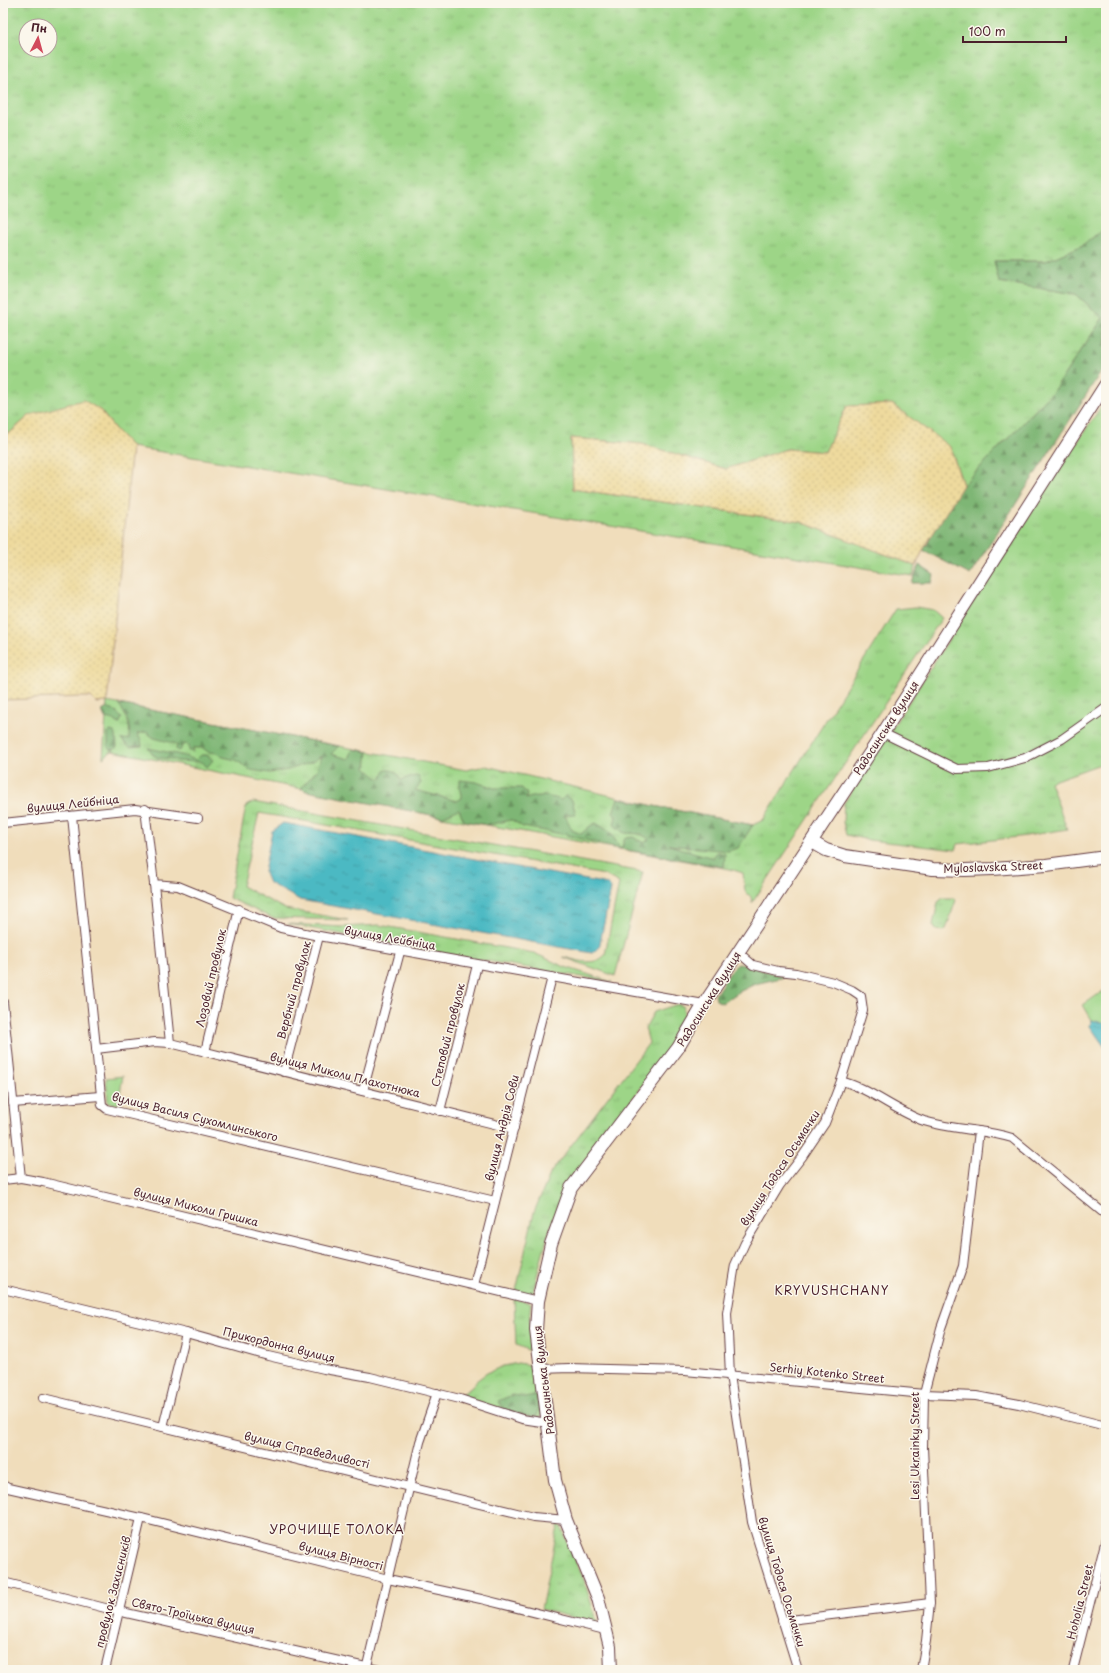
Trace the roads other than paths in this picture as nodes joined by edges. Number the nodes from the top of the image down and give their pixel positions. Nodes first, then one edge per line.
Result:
1 (1106, 384) edge
2 (1106, 708) edge
3 (883, 733) junction
4 (145, 809) junction
5 (72, 816) junction
6 (198, 818) dead end
7 (3, 823) edge
8 (812, 842) junction
9 (1106, 857) edge
10 (154, 884) junction
11 (239, 909) junction
12 (319, 936) junction
13 (400, 952) junction
14 (738, 952) junction
15 (477, 964) junction
16 (552, 977) junction
17 (3, 1002) edge
18 (704, 1004) junction
19 (170, 1043) junction
20 (96, 1049) junction
21 (205, 1052) junction
22 (284, 1072) junction
23 (841, 1081) junction
24 (363, 1091) junction
25 (100, 1096) junction
26 (14, 1103) junction
27 (440, 1111) junction
28 (514, 1129) junction
29 (979, 1131) junction
30 (21, 1178) junction
31 (3, 1180) edge
32 (495, 1201) junction
33 (1106, 1215) edge
34 (474, 1285) junction
35 (3, 1289) edge
36 (538, 1301) junction
37 (186, 1333) junction
38 (542, 1369) junction
39 (730, 1375) junction
40 (437, 1393) junction
41 (924, 1394) junction
42 (43, 1398) dead end
43 (548, 1423) junction
44 (1106, 1426) edge
45 (163, 1427) junction
46 (3, 1485) edge
47 (410, 1486) junction
48 (142, 1518) junction
49 (566, 1520) junction
50 (1106, 1539) edge
51 (1103, 1570) edge
52 (388, 1579) junction
53 (3, 1582) edge
54 (930, 1603) junction
55 (120, 1611) junction
56 (782, 1621) junction
57 (605, 1630) junction
58 (366, 1668) edge
59 (105, 1670) edge
60 (379, 1670) edge
61 (611, 1670) edge
62 (798, 1670) edge
63 (920, 1670) edge
64 (1073, 1670) edge

1 - 3 street, Радосинська вулиця
2 - 3 street
3 - 8 street, Радосинська вулиця
4 - 5 street, вулиця Лейбніца
4 - 6 street, вулиця Лейбніца
4 - 10 street
5 - 7 street, вулиця Лейбніца
5 - 20 street, вулиця Василя Сухомлинського
8 - 9 street, Myloslavska Street
8 - 14 street, Радосинська вулиця
10 - 11 street, вулиця Лейбніца
10 - 19 street
11 - 12 street, вулиця Лейбніца
11 - 21 street, Лозовий провулок
12 - 13 street, вулиця Лейбніца
12 - 22 street, Вербний провулок
13 - 15 street, вулиця Лейбніца
13 - 24 street
14 - 18 street, Радосинська вулиця
14 - 23 street, вулиця Тодося Осьмачки
15 - 16 street, вулиця Лейбніца
15 - 27 street, Степовий провулок
16 - 18 street, вулиця Лейбніца
16 - 28 street, вулиця Андрія Сови
17 - 26 street
18 - 36 street, Радосинська вулиця
19 - 20 street, вулиця Миколи Плахотнюка
19 - 21 street, вулиця Миколи Плахотнюка
20 - 25 street, вулиця Василя Сухомлинського
21 - 22 street, вулиця Миколи Плахотнюка
22 - 24 street, вулиця Миколи Плахотнюка
23 - 29 street
23 - 39 street, вулиця Тодося Осьмачки
24 - 27 street, вулиця Миколи Плахотнюка
25 - 26 street
25 - 32 street, вулиця Василя Сухомлинського
26 - 30 street
27 - 28 street, вулиця Миколи Плахотнюка
28 - 32 street, вулиця Андрія Сови
29 - 33 street
29 - 41 street, Lesi Ukrainky Street
30 - 31 street, вулиця Миколи Гришка
30 - 34 street, вулиця Миколи Гришка
32 - 34 street, вулиця Андрія Сови
34 - 36 street, вулиця Миколи Гришка
35 - 37 street, Прикордонна вулиця
36 - 38 street, Радосинська вулиця
37 - 40 street, Прикордонна вулиця
37 - 45 street
38 - 39 street, Serhiy Kotenko Street
38 - 43 street, Радосинська вулиця
39 - 41 street, Serhiy Kotenko Street
39 - 56 street, вулиця Тодося Осьмачки
40 - 43 street, Прикордонна вулиця
40 - 47 street
41 - 44 street, Serhiy Kotenko Street
41 - 54 street, Lesi Ukrainky Street
42 - 45 street, вулиця Справедливості
43 - 49 street, Радосинська вулиця
45 - 47 street, вулиця Справедливості
46 - 48 street, вулиця Вірності
47 - 49 street, вулиця Справедливості
47 - 52 street
48 - 52 street, вулиця Вірності
48 - 55 street, провулок Захисників
49 - 57 street, Радосинська вулиця
50 - 51 street, Hoholia Street
51 - 64 street, Hoholia Street
52 - 57 street, вулиця Вірності
52 - 58 street
53 - 55 street, Свято-Троїцька вулиця
54 - 56 street
54 - 63 street, Lesi Ukrainky Street
55 - 58 street, Свято-Троїцька вулиця
55 - 59 street, провулок Захисників
56 - 62 street, вулиця Тодося Осьмачки
57 - 61 street, Радосинська вулиця
58 - 60 street, Свято-Троїцька вулиця

